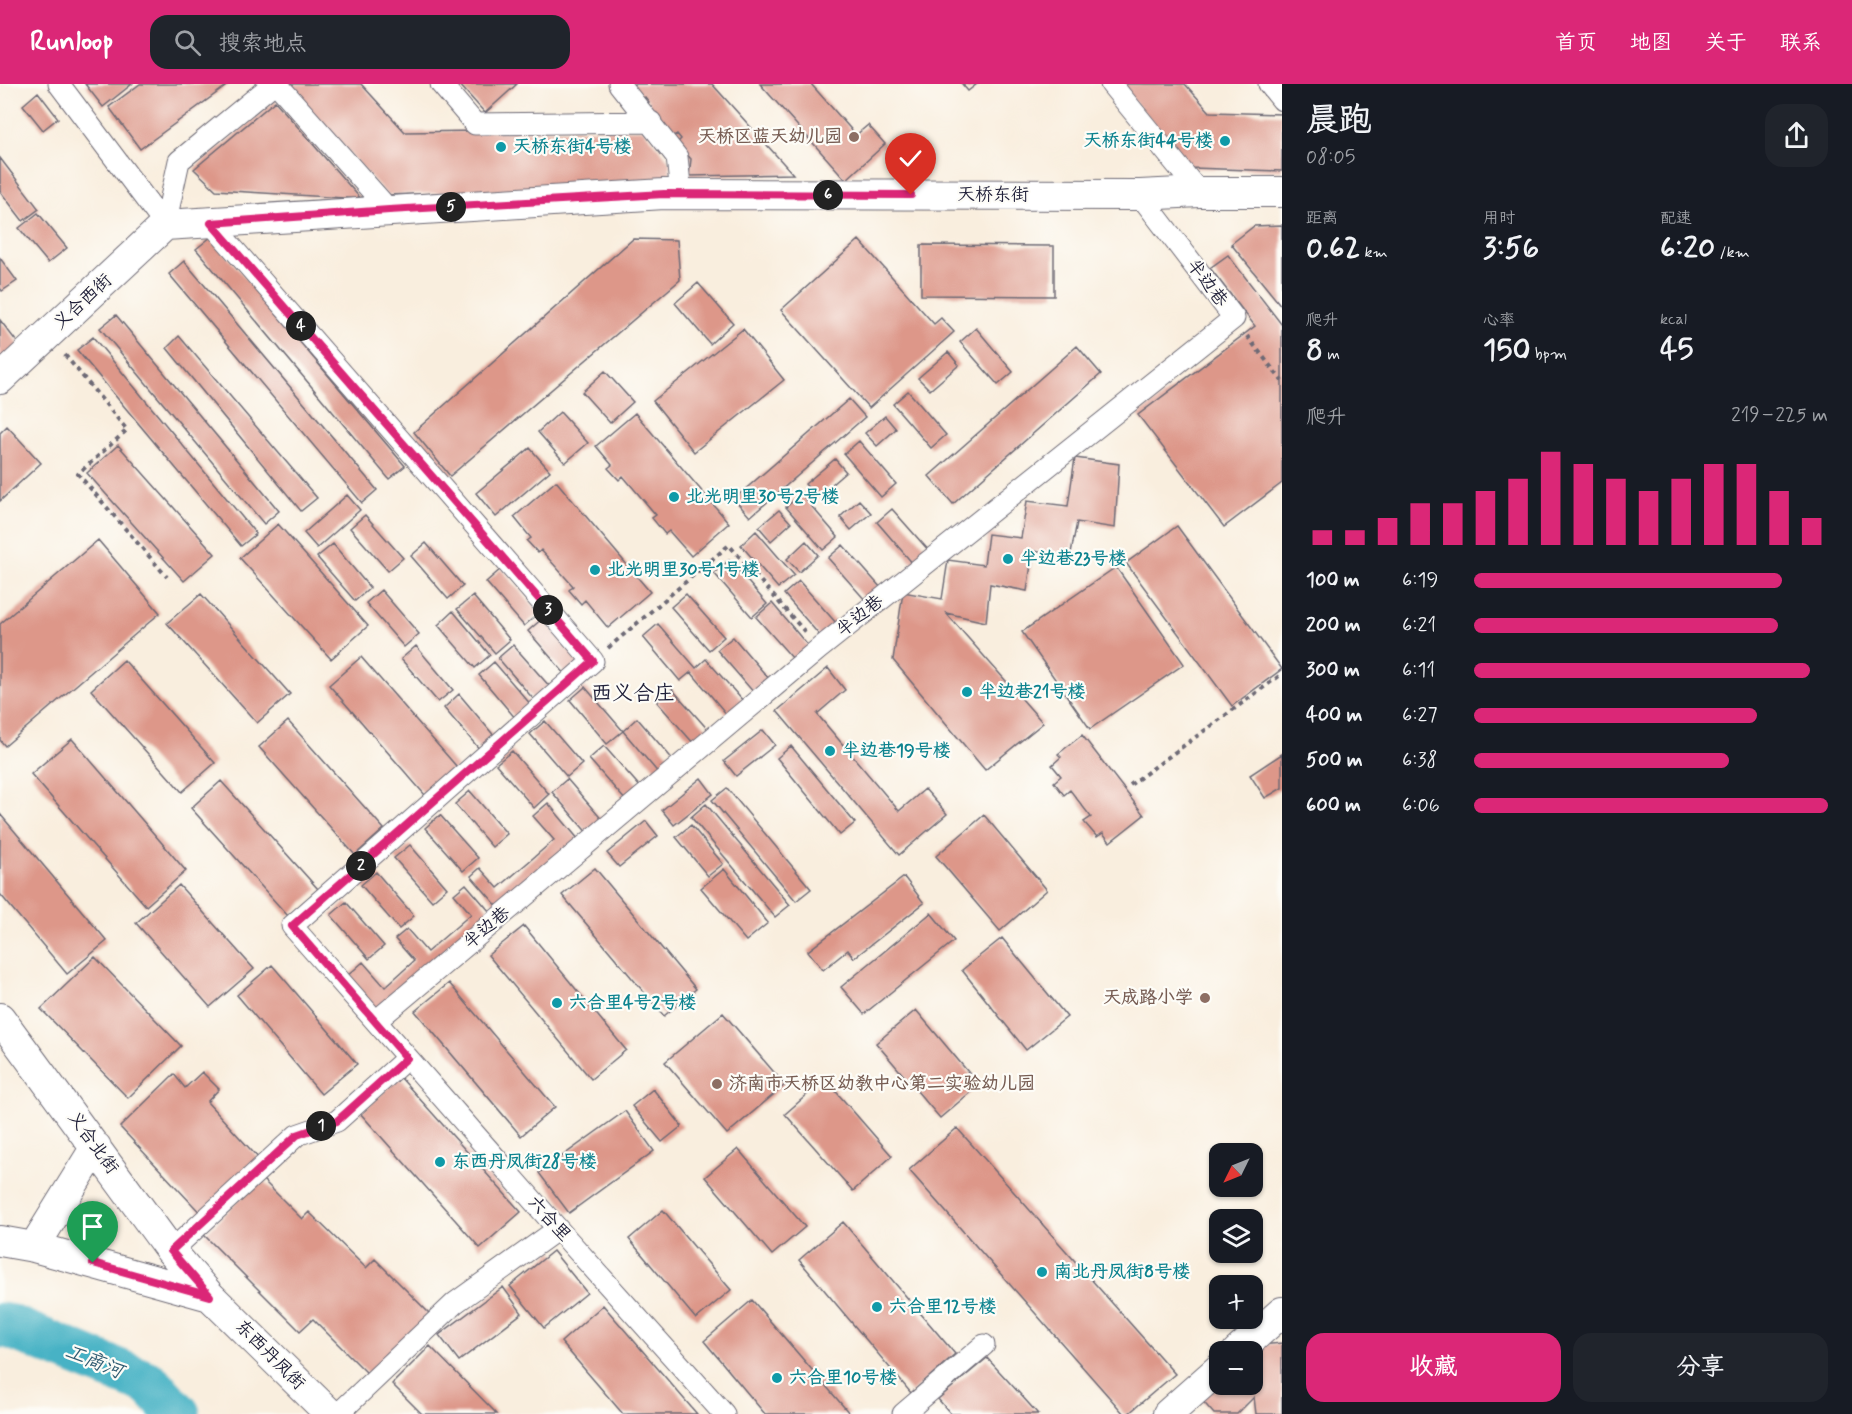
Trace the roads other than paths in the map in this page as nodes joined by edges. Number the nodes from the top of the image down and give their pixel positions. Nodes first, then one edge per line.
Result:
1 (59, 84) edge
2 (275, 84) edge
3 (441, 84) edge
4 (619, 84) edge
5 (1111, 84) edge
6 (1269, 84) edge
7 (1282, 99) edge
8 (651, 122) junction
9 (1199, 192) junction
10 (1282, 192) edge
11 (681, 194) junction
12 (1140, 195) junction
13 (389, 210) junction
14 (211, 223) junction
15 (165, 225) junction
16 (0, 379) edge
17 (0, 1018) edge
18 (376, 1021) junction
19 (407, 1058) junction
20 (96, 1147) junction
21 (558, 1229) junction
22 (0, 1241) edge
23 (34, 1247) junction
24 (171, 1251) junction
25 (210, 1296) junction
26 (1282, 1312) edge
27 (1250, 1341) edge
28 (984, 1345) dead end
29 (1209, 1378) edge
30 (330, 1414) edge
31 (338, 1414) edge
32 (724, 1414) edge
33 (903, 1414) edge
34 (1167, 1414) edge

1 - 15 street
2 - 13 street
2 - 15 street
3 - 8 street
4 - 8 street
5 - 9 street
6 - 7 street
8 - 11 street
9 - 10 street, 天桥东街
9 - 12 street, 天桥东街
11 - 12 street, 天桥东街
11 - 13 street, 天桥东街
12 - 18 street, 半边巷
13 - 14 street, 天桥东街
14 - 15 street, 天桥东街
14 - 18 street, 六合里
15 - 16 street, 义合西街
17 - 20 street, 义合北街
18 - 19 street, 六合里
19 - 21 street, 六合里
19 - 24 street
20 - 23 street
20 - 24 street, 义合北街
21 - 31 street
21 - 32 street, 六合里
22 - 23 street
23 - 25 street
24 - 25 street, 义合北街
25 - 30 street, 东西丹凤街
26 - 27 street
28 - 33 street
29 - 34 street

